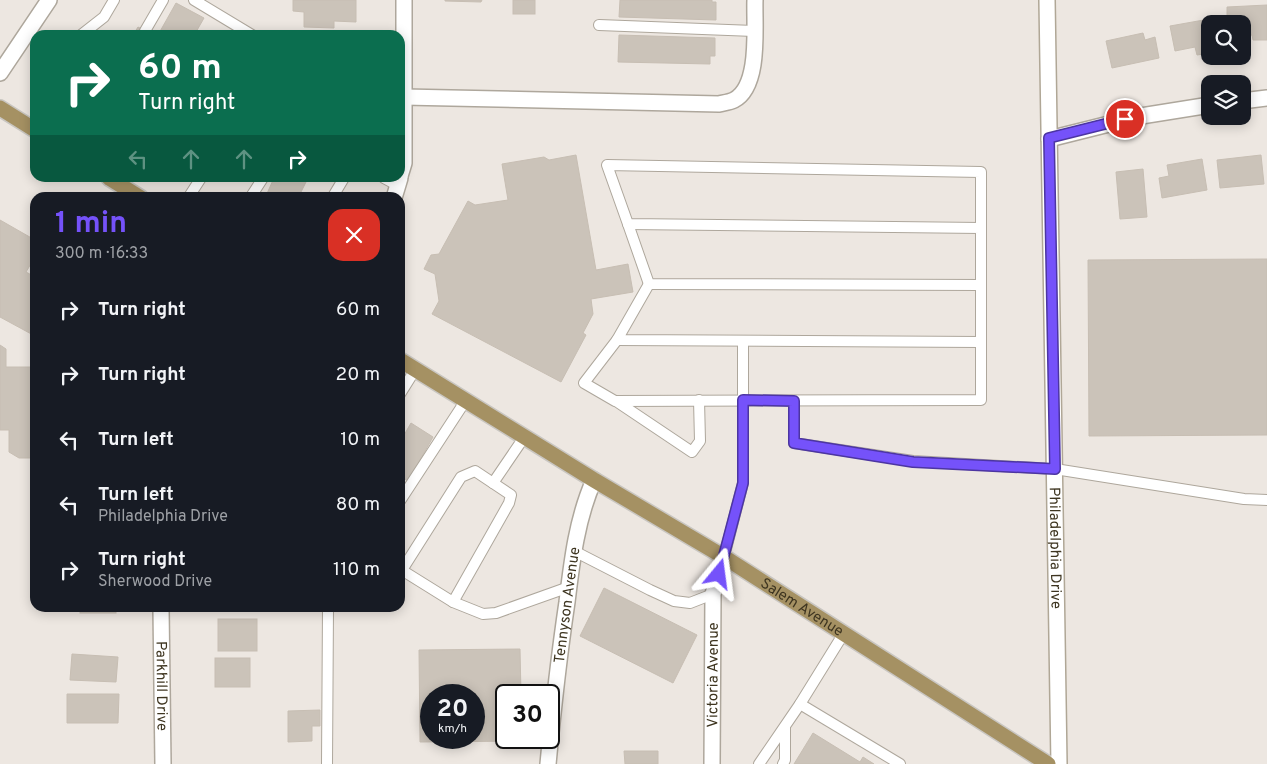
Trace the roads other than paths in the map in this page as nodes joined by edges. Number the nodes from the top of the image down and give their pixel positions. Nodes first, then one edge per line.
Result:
1 (48, 0) edge
2 (114, 0) edge
3 (162, 0) edge
4 (194, 0) edge
5 (404, 0) edge
6 (755, 0) edge
7 (1047, 0) edge
8 (599, 25) dead end
9 (88, 30) edge
10 (146, 30) edge
11 (244, 30) edge
12 (403, 30) edge
13 (754, 31) junction
14 (0, 73) edge
15 (405, 97) edge
16 (1267, 98) edge
17 (1251, 100) edge
18 (1201, 106) edge
19 (0, 108) edge
20 (30, 127) edge
21 (1049, 138) junction
22 (115, 182) edge
23 (131, 192) edge
24 (628, 224) junction
25 (981, 228) junction
26 (649, 284) junction
27 (981, 285) junction
28 (617, 340) junction
29 (743, 341) junction
30 (981, 342) junction
31 (405, 363) edge
32 (415, 370) junction
33 (405, 386) edge
34 (466, 400) junction
35 (699, 400) junction
36 (743, 400) junction
37 (615, 401) junction
38 (794, 401) junction
39 (525, 436) junction
40 (1055, 469) junction
41 (594, 480) junction
42 (493, 483) junction
43 (405, 492) edge
44 (1267, 500) edge
45 (574, 551) junction
46 (724, 557) junction
47 (405, 563) edge
48 (405, 572) edge
49 (569, 586) junction
50 (713, 594) junction
51 (453, 602) junction
52 (161, 612) edge
53 (328, 612) edge
54 (844, 633) junction
55 (800, 704) junction
56 (784, 727) junction
57 (163, 764) edge
58 (328, 764) edge
59 (548, 764) edge
60 (712, 764) edge
61 (759, 764) edge
62 (783, 764) edge
63 (900, 764) edge
64 (1048, 764) edge
65 (1059, 764) edge

1 - 14 street
2 - 9 lane
3 - 10 lane
4 - 11 lane
5 - 12 street
6 - 13 street
7 - 21 street, Philadelphia Drive
8 - 13 lane
13 - 15 street
16 - 17 street
18 - 21 street
19 - 20 main road
21 - 40 street, Philadelphia Drive
22 - 23 main road
24 - 25 lane
24 - 25 lane
24 - 26 lane
25 - 27 lane
26 - 27 lane
26 - 28 lane
27 - 30 lane
28 - 29 lane
28 - 37 lane
29 - 30 lane
29 - 36 lane
30 - 38 lane
31 - 32 main road, Salem Avenue
32 - 33 lane
32 - 34 main road, Salem Avenue
34 - 39 main road, Salem Avenue
34 - 43 lane
35 - 36 lane
35 - 37 lane
35 - 37 lane
36 - 38 lane
36 - 46 lane
38 - 40 lane
39 - 41 main road, Salem Avenue
39 - 42 lane
40 - 44 lane
40 - 65 street, Philadelphia Drive
41 - 45 street, Tennyson Avenue
41 - 46 main road, Salem Avenue
42 - 47 lane
42 - 51 lane
45 - 49 street, Tennyson Avenue
45 - 50 lane
46 - 50 street, Victoria Avenue
46 - 54 main road, Salem Avenue
48 - 51 lane
49 - 51 lane
49 - 59 street, Tennyson Avenue
50 - 60 street, Victoria Avenue
52 - 57 street, Parkhill Drive
53 - 58 lane
54 - 55 lane
54 - 64 main road, Salem Avenue
55 - 56 lane
55 - 63 lane
56 - 61 lane
56 - 62 lane

